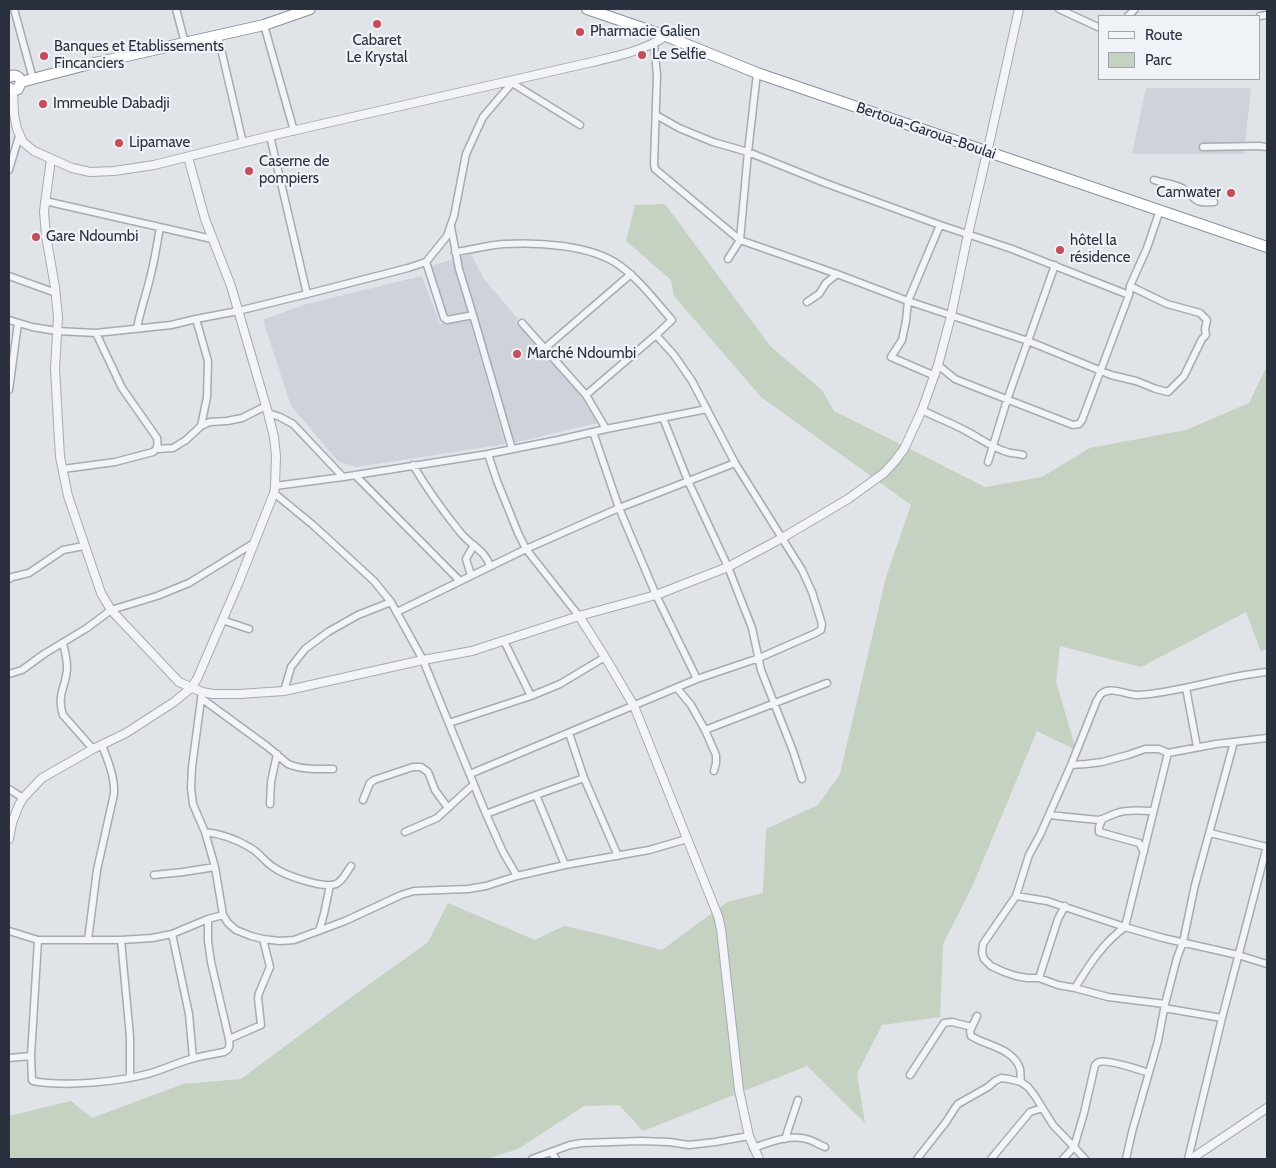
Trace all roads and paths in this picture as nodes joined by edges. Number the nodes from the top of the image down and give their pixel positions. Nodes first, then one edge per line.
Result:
1 (14, 9) edge
2 (176, 9) edge
3 (310, 9) edge
4 (587, 9) edge
5 (1019, 9) edge
6 (1058, 9) edge
7 (264, 25) junction
8 (1098, 27) edge
9 (218, 36) junction
10 (666, 36) junction
11 (184, 43) junction
12 (654, 44) junction
13 (757, 73) junction
14 (9, 77) edge
15 (33, 80) junction
16 (21, 82) junction
17 (511, 82) junction
18 (11, 89) edge
19 (656, 115) junction
20 (580, 125) dead end
21 (294, 131) junction
22 (19, 136) junction
23 (270, 136) junction
24 (243, 143) junction
25 (1203, 147) dead end
26 (1267, 147) edge
27 (16, 148) junction
28 (748, 152) junction
29 (987, 152) junction
30 (9, 154) edge
31 (188, 156) junction
32 (51, 160) junction
33 (9, 170) edge
34 (1154, 180) dead end
35 (45, 201) junction
36 (1214, 202) dead end
37 (1160, 210) junction
38 (940, 225) junction
39 (450, 226) junction
40 (160, 227) junction
41 (968, 234) junction
42 (212, 239) junction
43 (740, 240) junction
44 (1267, 247) edge
45 (456, 252) junction
46 (728, 259) dead end
47 (426, 262) junction
48 (1055, 266) junction
49 (631, 274) junction
50 (837, 274) junction
51 (9, 276) edge
52 (1130, 286) junction
53 (56, 292) junction
54 (307, 294) junction
55 (1128, 295) junction
56 (807, 302) dead end
57 (908, 302) junction
58 (238, 311) junction
59 (473, 315) junction
60 (951, 316) junction
61 (196, 319) junction
62 (9, 320) edge
63 (18, 323) junction
64 (522, 323) dead end
65 (138, 328) junction
66 (57, 332) junction
67 (96, 333) junction
68 (656, 335) junction
69 (1028, 340) junction
70 (544, 349) junction
71 (938, 365) junction
72 (1100, 370) junction
73 (935, 376) junction
74 (9, 390) edge
75 (586, 396) junction
76 (1007, 400) junction
77 (267, 409) junction
78 (707, 409) junction
79 (922, 410) junction
80 (663, 418) junction
81 (201, 426) junction
82 (606, 429) junction
83 (593, 432) junction
84 (992, 445) junction
85 (157, 449) junction
86 (512, 449) junction
87 (488, 454) junction
88 (1023, 455) dead end
89 (988, 462) dead end
90 (735, 463) junction
91 (413, 465) junction
92 (63, 469) junction
93 (355, 476) junction
94 (343, 477) junction
95 (688, 481) junction
96 (275, 490) junction
97 (619, 508) junction
98 (782, 538) junction
99 (254, 543) junction
100 (474, 545) junction
101 (84, 546) junction
102 (526, 549) junction
103 (490, 566) junction
104 (728, 567) junction
105 (471, 575) junction
106 (9, 579) edge
107 (460, 580) junction
108 (656, 595) junction
109 (391, 602) junction
110 (111, 610) junction
111 (397, 612) junction
112 (579, 616) junction
113 (222, 620) junction
114 (249, 629) dead end
115 (504, 640) junction
116 (63, 643) junction
117 (605, 657) junction
118 (759, 658) junction
119 (422, 660) junction
120 (1267, 672) edge
121 (9, 674) edge
122 (698, 679) junction
123 (827, 683) dead end
124 (191, 688) junction
125 (677, 688) junction
126 (1186, 688) junction
127 (284, 691) junction
128 (201, 695) junction
129 (530, 696) junction
130 (774, 703) junction
131 (634, 706) junction
132 (449, 723) junction
133 (705, 730) junction
134 (568, 733) junction
135 (1267, 738) edge
136 (1234, 742) junction
137 (102, 745) junction
138 (1197, 747) junction
139 (93, 750) junction
140 (277, 754) junction
141 (1168, 754) junction
142 (1071, 765) junction
143 (333, 769) dead end
144 (714, 771) dead end
145 (470, 774) junction
146 (584, 778) junction
147 (802, 779) dead end
148 (474, 784) junction
149 (9, 789) edge
150 (536, 795) junction
151 (23, 798) junction
152 (363, 800) dead end
153 (270, 804) dead end
154 (448, 808) junction
155 (1153, 811) junction
156 (486, 814) junction
157 (1049, 815) junction
158 (1102, 820) junction
159 (205, 832) junction
160 (405, 832) dead end
161 (1210, 833) junction
162 (9, 839) edge
163 (687, 839) junction
164 (1267, 847) edge
165 (1144, 852) junction
166 (618, 856) junction
167 (565, 865) junction
168 (350, 866) dead end
169 (215, 867) junction
170 (154, 875) dead end
171 (516, 876) junction
172 (330, 885) junction
173 (1016, 896) junction
174 (1065, 906) junction
175 (223, 915) junction
176 (208, 919) junction
177 (1125, 927) junction
178 (9, 931) edge
179 (319, 931) junction
180 (172, 934) junction
181 (262, 939) junction
182 (38, 940) junction
183 (88, 940) junction
184 (122, 940) junction
185 (1184, 942) junction
186 (1238, 955) junction
187 (1267, 964) edge
188 (1039, 978) junction
189 (1075, 988) junction
190 (1165, 1006) junction
191 (977, 1016) dead end
192 (1222, 1018) junction
193 (972, 1027) junction
194 (229, 1040) junction
195 (31, 1056) junction
196 (9, 1058) edge
197 (193, 1058) junction
198 (1149, 1073) junction
199 (910, 1075) dead end
200 (130, 1078) junction
201 (1021, 1082) junction
202 (798, 1100) dead end
203 (1042, 1108) junction
204 (1267, 1108) edge
205 (749, 1136) junction
206 (785, 1138) junction
207 (825, 1147) dead end
208 (1074, 1147) junction
209 (753, 1148) junction
210 (552, 1153) junction
211 (532, 1159) edge
212 (556, 1159) edge
213 (759, 1159) edge
214 (917, 1159) edge
215 (991, 1159) edge
216 (1063, 1159) edge
217 (1084, 1159) edge
218 (1126, 1159) edge
219 (1190, 1159) edge

1 - 15 street
2 - 11 street
3 - 7 highway
4 - 10 highway, Bertoua-Garoua-Boulai
5 - 29 street
6 - 8 street
7 - 9 highway
7 - 21 street
9 - 11 highway
9 - 24 street
10 - 12 street
10 - 13 highway, Bertoua-Garoua-Boulai
11 - 15 highway
12 - 17 street
12 - 19 street
13 - 28 street
13 - 29 highway, Bertoua-Garoua-Boulai
14 - 16 highway
15 - 16 highway
16 - 18 highway
17 - 20 street
17 - 21 street
17 - 39 street
18 - 22 street
19 - 28 street
19 - 43 street
21 - 23 street
22 - 27 street
22 - 32 street
23 - 24 street
23 - 54 street
24 - 31 street
25 - 26 street
27 - 30 street
27 - 33 street
28 - 38 street
28 - 43 street
29 - 37 highway, Bertoua-Garoua-Boulai
29 - 41 street
31 - 32 street
31 - 42 street
32 - 35 street
34 - 36 street
35 - 40 street
35 - 53 street
37 - 44 highway, Bertoua-Garoua-Boulai
37 - 52 street
38 - 41 street
38 - 57 street
39 - 45 street
39 - 47 street
40 - 42 street
40 - 65 street
41 - 48 street
41 - 60 street
42 - 58 street
43 - 46 street
43 - 50 street
45 - 49 street
45 - 59 street
47 - 54 street
47 - 59 street
48 - 55 street
48 - 69 street
49 - 68 street
49 - 70 street
50 - 56 street
50 - 57 street
51 - 53 street
52 - 55 street
52 - 72 street
53 - 66 street
54 - 58 street
55 - 72 street
57 - 60 street
57 - 73 street
58 - 61 street
58 - 77 street
59 - 86 street
60 - 69 street
60 - 71 street
61 - 65 street
61 - 81 street
62 - 63 street
63 - 66 street
63 - 74 street
64 - 70 street
65 - 67 street
66 - 67 street
66 - 92 street
67 - 85 street
68 - 75 street
68 - 78 street
69 - 72 street
69 - 76 street
70 - 75 street
71 - 73 street
71 - 76 street
72 - 76 street
73 - 79 street
75 - 82 street
76 - 84 street
77 - 81 street
77 - 94 street
77 - 96 street
78 - 80 street
78 - 90 street
79 - 84 street
79 - 98 street
80 - 82 street
80 - 95 street
81 - 85 street
82 - 83 street
83 - 86 street
83 - 97 street
84 - 88 street
84 - 89 street
85 - 92 street
86 - 87 street
87 - 91 street
87 - 102 street
90 - 95 street
90 - 98 street
91 - 93 street
91 - 100 street
92 - 101 street
93 - 94 street
93 - 107 street
94 - 96 street
95 - 97 street
95 - 104 street
96 - 99 street
96 - 109 street
97 - 102 street
97 - 108 street
98 - 104 street
98 - 118 street
99 - 110 street
99 - 113 street
100 - 103 street
100 - 105 street
101 - 106 street
101 - 110 street
102 - 103 street
102 - 112 street
103 - 105 street
104 - 108 street
104 - 118 street
105 - 107 street
107 - 111 street
108 - 112 street
108 - 122 street
109 - 111 street
109 - 127 street
110 - 116 street
110 - 124 street
111 - 119 street
112 - 115 street
112 - 117 street
113 - 114 street
113 - 124 street
115 - 119 street
115 - 129 street
116 - 121 street
116 - 139 street
117 - 129 street
117 - 131 street
118 - 122 street
118 - 130 street
119 - 127 street
119 - 132 street
120 - 126 street
122 - 125 street
123 - 130 street
124 - 128 street
124 - 137 street
125 - 131 street
125 - 133 street
126 - 138 street
126 - 142 street
127 - 128 street
128 - 140 street
128 - 159 street
129 - 132 street
130 - 133 street
130 - 147 street
131 - 134 street
131 - 163 street
132 - 145 street
133 - 144 street
134 - 145 street
134 - 146 street
135 - 136 street
136 - 138 street
136 - 161 street
137 - 139 street
137 - 183 street
138 - 141 street
139 - 151 street
140 - 143 street
140 - 153 street
141 - 142 street
141 - 155 street
142 - 157 street
145 - 148 street
146 - 150 street
146 - 166 street
148 - 154 street
148 - 156 street
149 - 151 street
150 - 156 street
150 - 167 street
151 - 162 street
152 - 154 street
154 - 160 street
155 - 158 street
155 - 165 street
156 - 171 street
157 - 158 street
157 - 173 street
158 - 165 street
159 - 169 street
159 - 172 street
161 - 164 street
161 - 185 street
163 - 166 street
163 - 205 street
164 - 186 street
165 - 177 street
166 - 167 street
167 - 171 street
168 - 172 street
169 - 170 street
169 - 175 street
171 - 179 street
172 - 179 street
173 - 174 street
173 - 188 street
174 - 177 street
174 - 188 street
175 - 176 street
175 - 181 street
176 - 180 street
176 - 194 street
177 - 185 street
177 - 189 street
178 - 182 street
179 - 181 street
180 - 184 street
180 - 197 street
181 - 194 street
182 - 183 street
182 - 195 street
183 - 184 street
184 - 200 street
185 - 186 street
185 - 190 street
186 - 187 street
186 - 192 street
188 - 189 street
189 - 190 street
190 - 192 street
190 - 198 street
191 - 193 street
192 - 219 street
193 - 199 street
193 - 201 street
194 - 197 street
195 - 196 street
195 - 200 street
197 - 200 street
198 - 208 street
198 - 218 street
201 - 203 street
201 - 214 street
202 - 206 street
203 - 208 street
203 - 215 street
204 - 219 street
205 - 209 street
205 - 210 street
206 - 207 street
206 - 209 street
208 - 216 street
208 - 217 street
209 - 213 street
210 - 211 street
210 - 212 street

